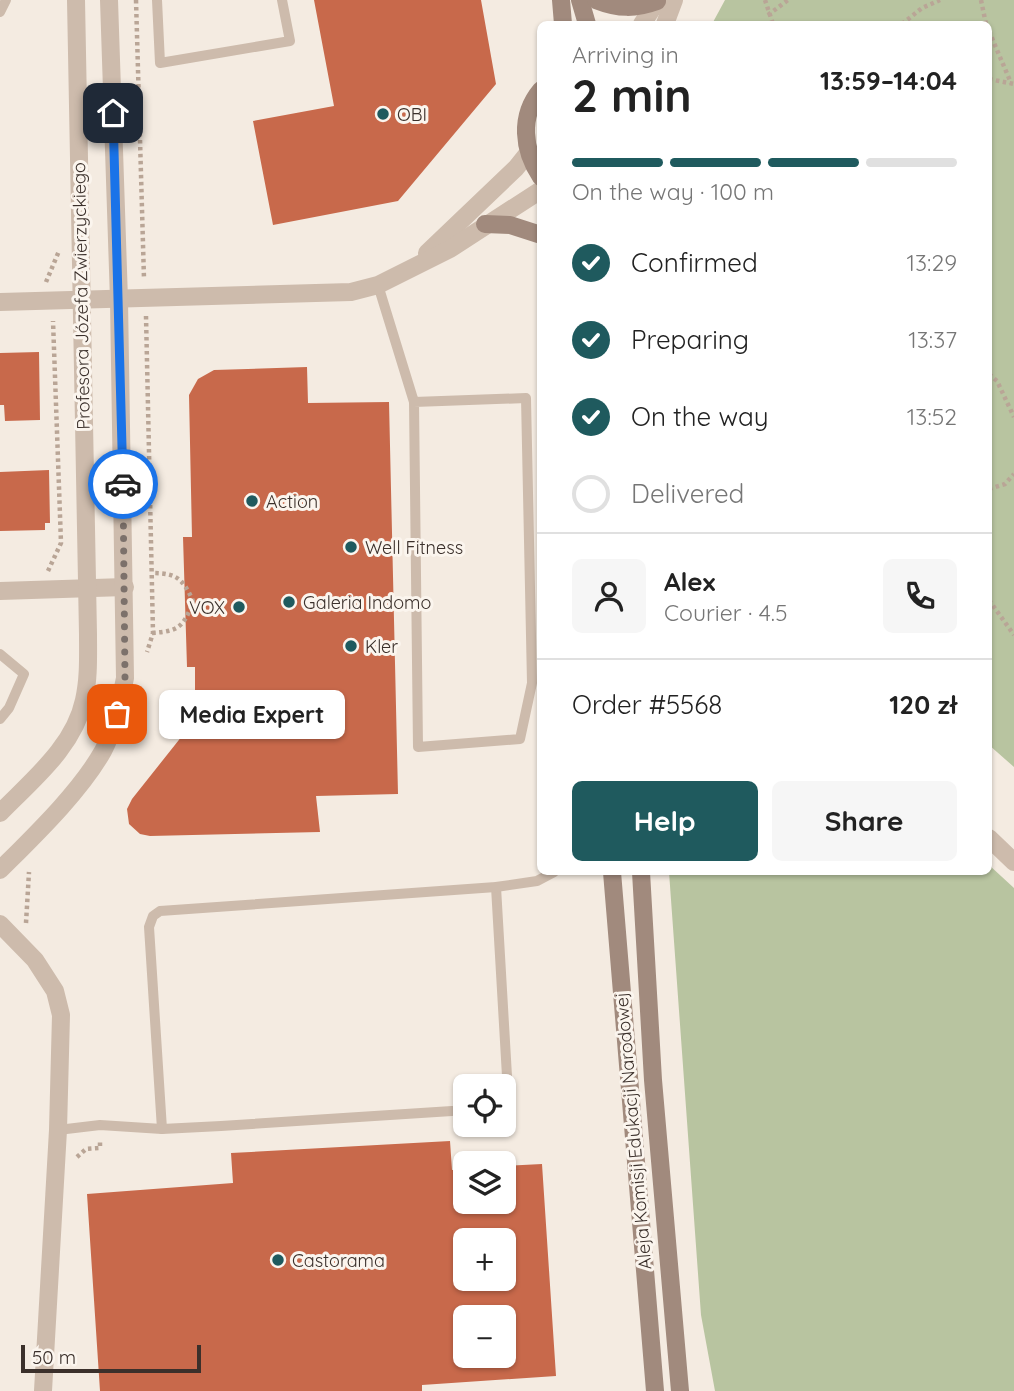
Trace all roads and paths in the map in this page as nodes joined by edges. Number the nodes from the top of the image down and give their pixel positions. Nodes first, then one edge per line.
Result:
1 (6, 0) edge
2 (76, 0) edge
3 (109, 0) edge
4 (136, 0) edge
5 (157, 0) edge
6 (282, 0) edge
7 (561, 0) edge
8 (580, 0) edge
9 (596, 0) edge
10 (658, 0) edge
11 (674, 0) edge
12 (765, 0) edge
13 (788, 0) edge
14 (940, 0) edge
15 (981, 0) edge
16 (0, 12) edge
17 (768, 15) junction
18 (563, 21) edge
19 (586, 21) edge
20 (644, 21) edge
21 (667, 21) edge
22 (772, 21) edge
23 (906, 21) edge
24 (985, 21) edge
25 (992, 38) edge
26 (992, 80) edge
27 (1012, 84) edge
28 (537, 97) edge
29 (528, 153) junction
30 (537, 170) edge
31 (537, 192) edge
32 (485, 224) junction
33 (537, 234) edge
34 (61, 246) dead end
35 (414, 265) junction
36 (378, 285) junction
37 (145, 299) junction
38 (82, 300) junction
39 (119, 300) junction
40 (48, 301) junction
41 (0, 302) edge
42 (156, 317) dead end
43 (146, 324) junction
44 (146, 347) dead end
45 (55, 350) dead end
46 (992, 377) edge
47 (414, 402) junction
48 (1014, 417) edge
49 (1014, 474) edge
50 (992, 488) edge
51 (152, 573) dead end
52 (125, 587) junction
53 (86, 588) junction
54 (0, 591) edge
55 (992, 604) edge
56 (153, 632) dead end
57 (1014, 635) edge
58 (0, 654) edge
59 (0, 719) edge
60 (0, 813) edge
61 (992, 841) edge
62 (1014, 862) edge
63 (0, 870) edge
64 (548, 875) edge
65 (612, 875) edge
66 (641, 875) edge
67 (496, 887) junction
68 (0, 924) edge
69 (507, 1074) edge
70 (452, 1111) dead end
71 (162, 1129) junction
72 (58, 1130) junction
73 (43, 1391) edge
74 (655, 1391) edge
75 (680, 1391) edge

1 - 16 lane
2 - 38 street, Profesora Józefa Zwierzyckiego
3 - 39 street, Profesora Józefa Zwierzyckiego
4 - 37 path
5 - 6 lane
7 - 18 main road
8 - 19 main road
9 - 10 main road
10 - 20 street
11 - 21 street
12 - 17 path
13 - 17 path
14 - 23 path
15 - 24 path
17 - 22 path
25 - 27 path
26 - 27 path
28 - 29 main road
29 - 30 main road
29 - 35 street
31 - 32 street
32 - 33 main road
32 - 35 street
34 - 40 path
35 - 36 street
36 - 37 street
36 - 47 lane
37 - 39 street
37 - 43 path
38 - 39 street
38 - 40 street
38 - 53 street, Profesora Józefa Zwierzyckiego
39 - 52 street, Profesora Józefa Zwierzyckiego
40 - 41 street
40 - 45 path
42 - 43 path
43 - 44 path
46 - 48 path
47 - 47 lane
49 - 50 path
51 - 56 path
52 - 53 street
52 - 63 street, Profesora Józefa Zwierzyckiego
53 - 54 street
53 - 60 street, Profesora Józefa Zwierzyckiego
55 - 57 path
58 - 59 lane
61 - 62 street
64 - 67 lane
65 - 74 main road, Aleja Komisji Edukacji Narodowej
66 - 75 main road, Aleja Komisji Edukacji Narodowej
67 - 69 lane
67 - 71 lane
68 - 72 street
70 - 71 lane
71 - 72 lane
72 - 73 street

